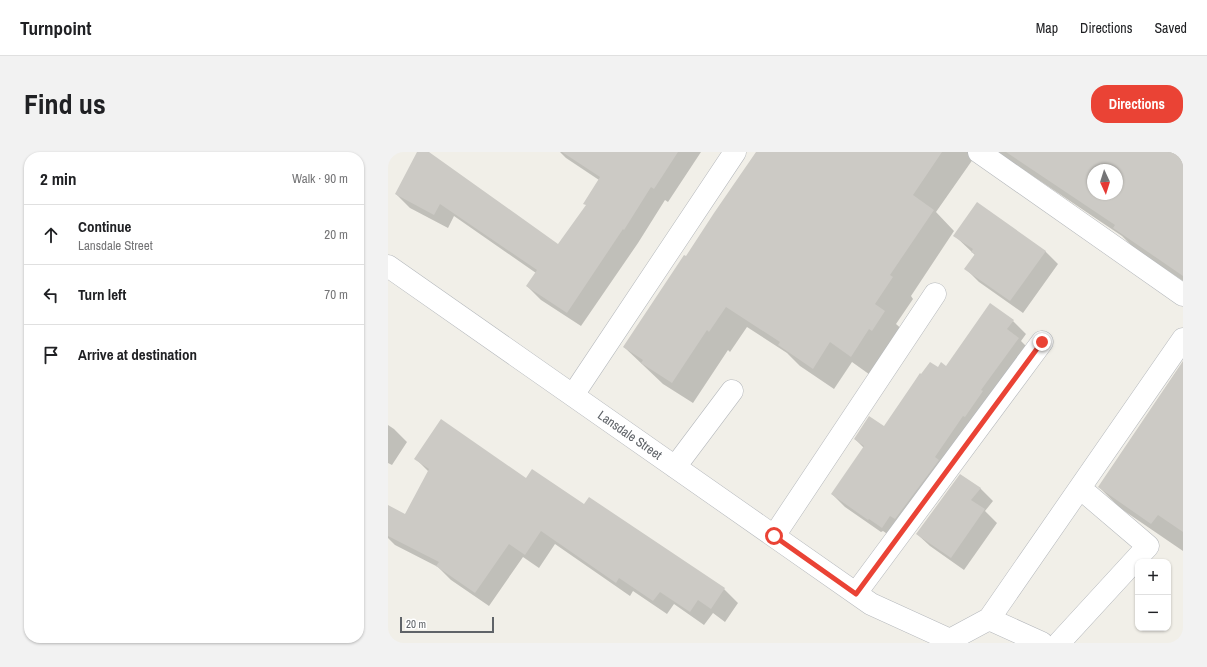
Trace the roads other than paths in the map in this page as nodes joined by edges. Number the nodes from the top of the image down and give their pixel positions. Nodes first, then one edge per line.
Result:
1 (735, 152) edge
2 (979, 152) edge
3 (388, 266) edge
4 (935, 294) dead end
5 (1183, 295) edge
6 (1183, 339) edge
7 (1042, 342) dead end
8 (732, 391) dead end
9 (573, 395) junction
10 (675, 467) junction
11 (1080, 488) junction
12 (774, 536) junction
13 (863, 599) junction
14 (989, 619) junction
15 (1042, 643) edge
16 (1059, 643) edge

1 - 9 street
2 - 5 street
3 - 9 street, Lansdale Street
4 - 12 street
6 - 11 street
7 - 13 street
8 - 10 street
9 - 10 street, Lansdale Street
10 - 12 street, Lansdale Street
11 - 14 street
11 - 16 street
12 - 13 street, Lansdale Street
13 - 14 street, Lansdale Street
14 - 15 street

